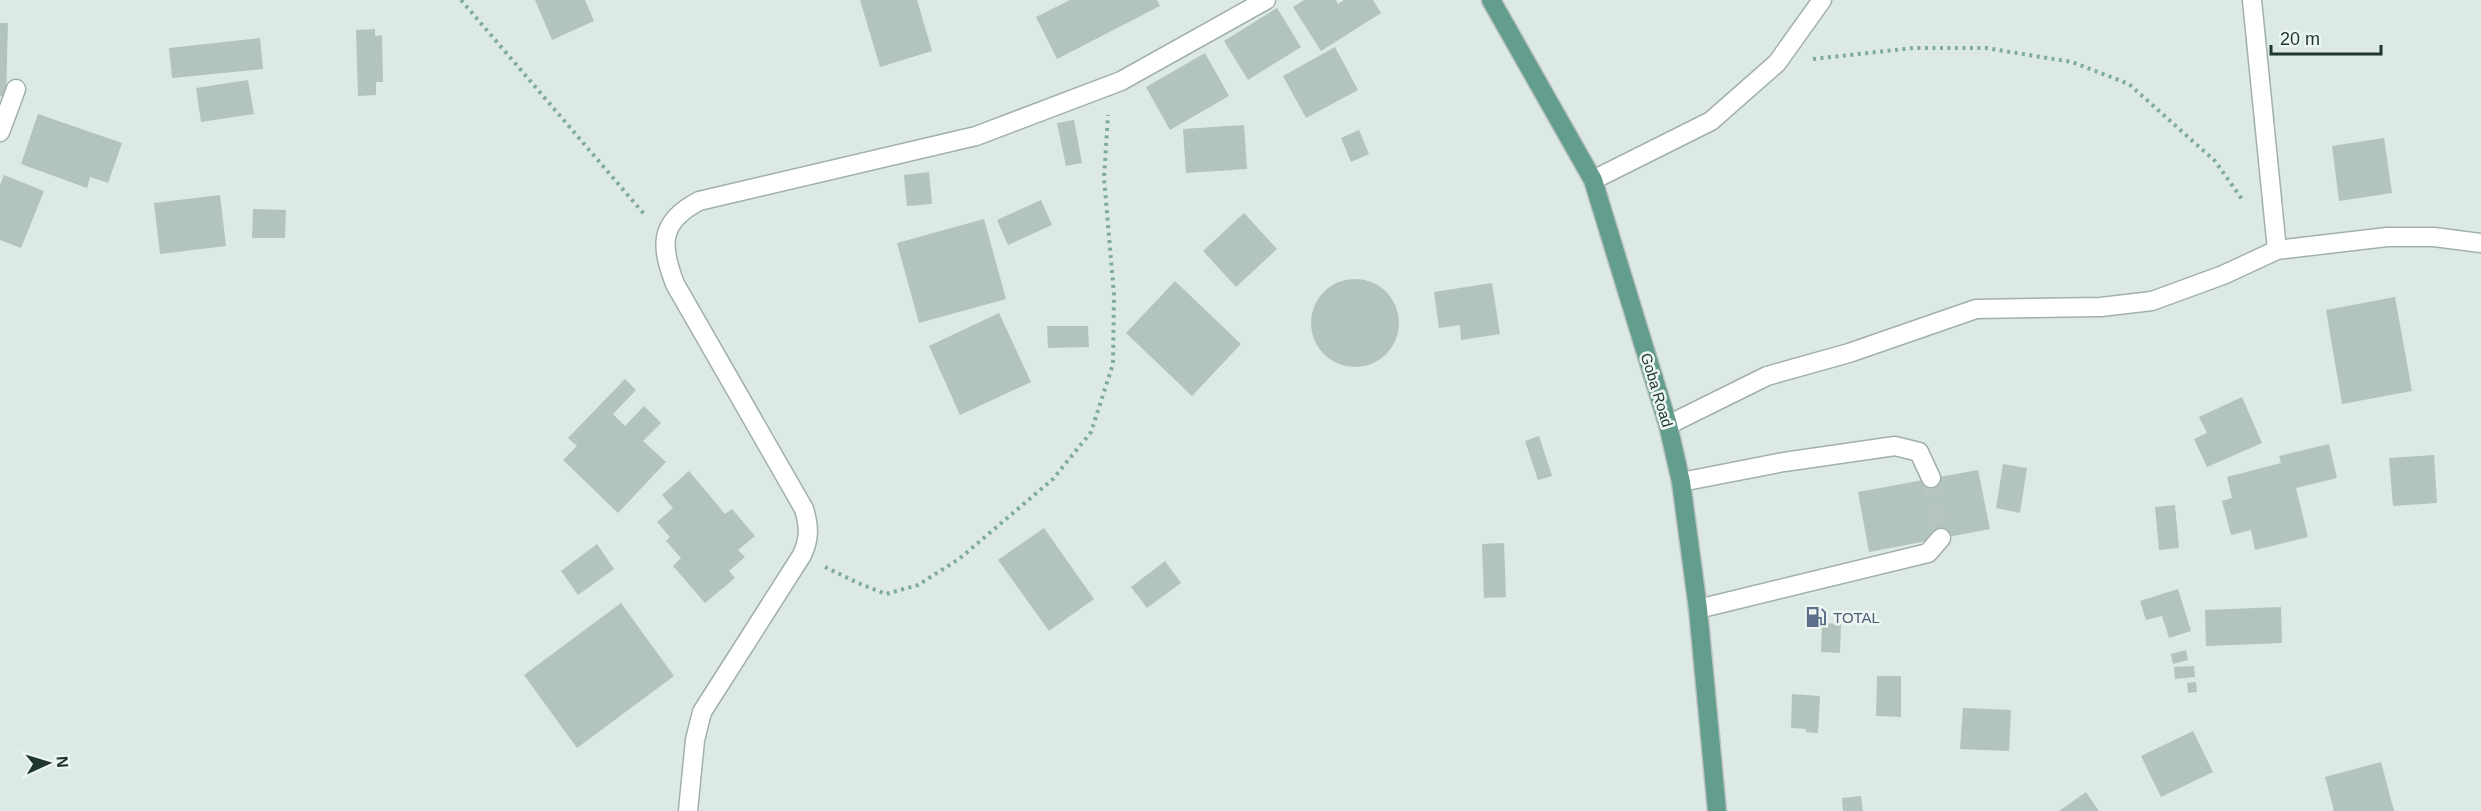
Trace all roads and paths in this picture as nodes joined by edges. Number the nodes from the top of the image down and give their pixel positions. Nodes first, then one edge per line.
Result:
1 (461, 0) edge
2 (1266, 0) edge
3 (1491, 0) edge
4 (1822, 0) edge
5 (2252, 0) edge
6 (1778, 63) junction
7 (1121, 81) junction
8 (16, 89) dead end
9 (0, 132) edge
10 (1593, 180) junction
11 (2246, 205) dead end
12 (665, 237) junction
13 (2481, 243) edge
14 (2277, 250) junction
15 (1668, 425) junction
16 (1931, 478) tunnel mouth
17 (1681, 482) junction
18 (1941, 538) dead end
19 (802, 555) junction
20 (1698, 609) junction
21 (688, 811) edge
22 (1717, 811) edge

1 - 12 path
2 - 7 street
3 - 10 main road, Goba Road
4 - 6 street
5 - 14 street
6 - 10 street
6 - 11 path
7 - 12 street
7 - 19 path
8 - 9 street
10 - 15 main road, Goba Road
12 - 19 street
13 - 14 street
14 - 15 street
15 - 17 main road, Goba Road
16 - 17 street
17 - 20 main road, Goba Road
18 - 20 street
19 - 21 street
20 - 22 main road, Goba Road

